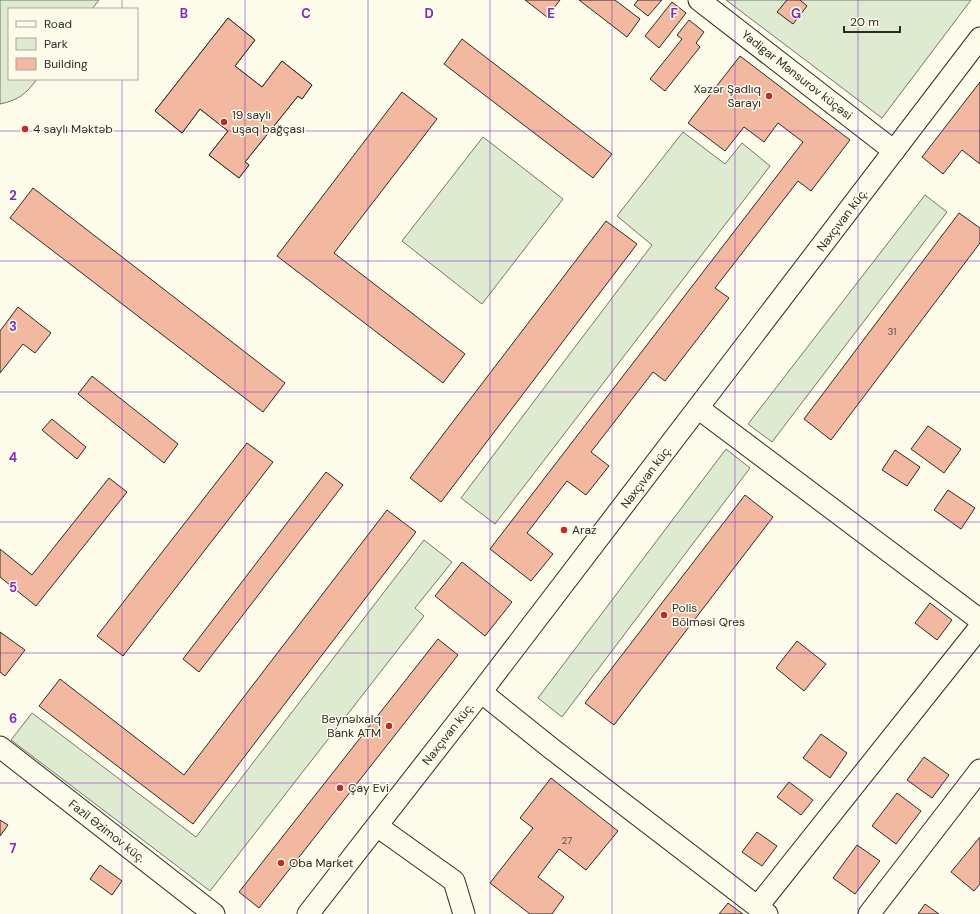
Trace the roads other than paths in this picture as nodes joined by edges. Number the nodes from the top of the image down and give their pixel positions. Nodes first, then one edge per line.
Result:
1 (700, 0) edge
2 (980, 38) edge
3 (894, 151) junction
4 (698, 408) junction
5 (980, 620) edge
6 (980, 628) edge
7 (481, 692) junction
8 (0, 747) edge
9 (980, 770) edge
10 (377, 826) junction
11 (763, 910) edge
12 (214, 914) edge
13 (308, 914) edge
14 (464, 914) edge
15 (869, 914) edge

1 - 3 street, Yadigar Mənsurov küçəsi
2 - 3 street, Naxçıvan küç.
3 - 4 street, Naxçıvan küç.
4 - 5 street
4 - 7 street, Naxçıvan küç.
6 - 11 street
7 - 10 street, Naxçıvan küç.
7 - 11 street
8 - 12 street, Fazil Əzimov küç.
9 - 15 street
10 - 13 street, Naxçıvan küç.
10 - 14 street

